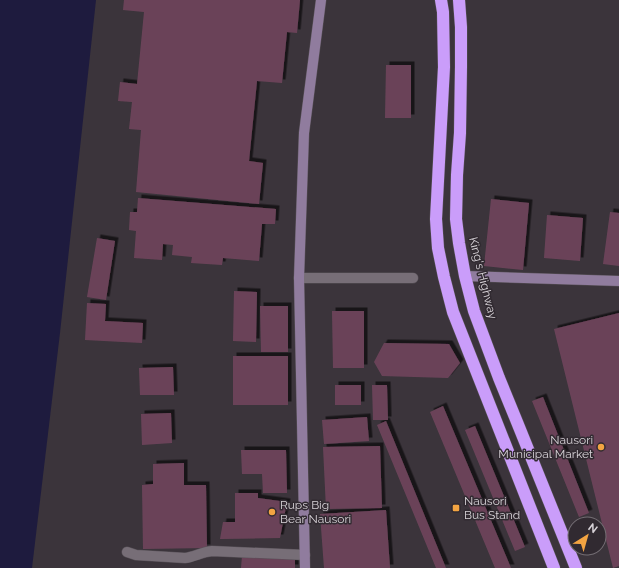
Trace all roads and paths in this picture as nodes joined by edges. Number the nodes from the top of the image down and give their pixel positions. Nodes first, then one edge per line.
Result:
1 (321, 0) edge
2 (441, 0) edge
3 (459, 0) edge
4 (465, 276) junction
5 (299, 278) junction
6 (413, 278) dead end
7 (619, 281) edge
8 (127, 552) dead end
9 (305, 555) junction
10 (306, 568) edge
11 (554, 568) edge
12 (576, 568) edge

1 - 5 street
2 - 11 highway
3 - 4 highway, King's Highway
4 - 7 street
4 - 12 highway, King's Highway
5 - 6 street
5 - 9 street
8 - 9 street
9 - 10 street

